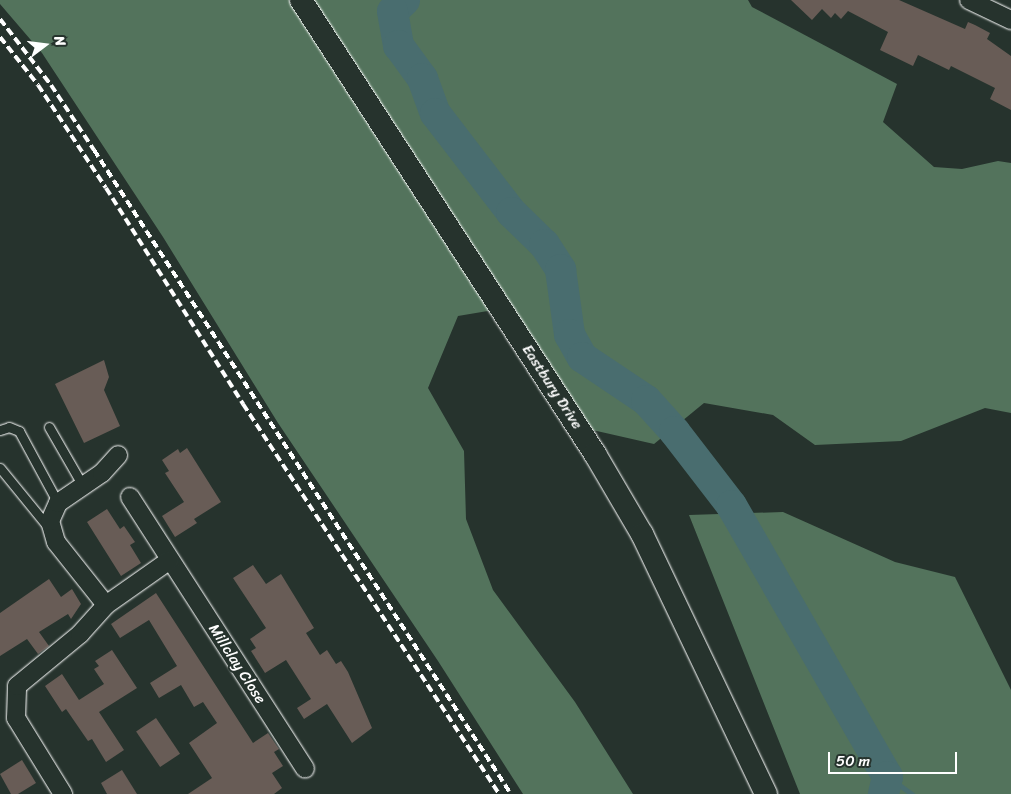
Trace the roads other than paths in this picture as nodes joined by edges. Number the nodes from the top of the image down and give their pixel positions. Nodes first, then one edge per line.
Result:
1 (301, 0) edge
2 (969, 0) edge
3 (1011, 20) edge
4 (49, 427) dead end
5 (0, 430) edge
6 (118, 455) dead end
7 (0, 468) edge
8 (83, 486) junction
9 (130, 497) dead end
10 (58, 503) junction
11 (50, 530) junction
12 (170, 560) junction
13 (106, 605) junction
14 (305, 769) dead end
15 (63, 794) edge
16 (766, 794) edge

1 - 16 street, Eastbury Drive
2 - 3 street
4 - 8 lane
5 - 10 lane
6 - 8 street
7 - 11 lane
8 - 10 street
9 - 12 street, Millclay Close
10 - 11 street
11 - 13 street
12 - 13 street
12 - 14 street, Millclay Close
13 - 15 street

